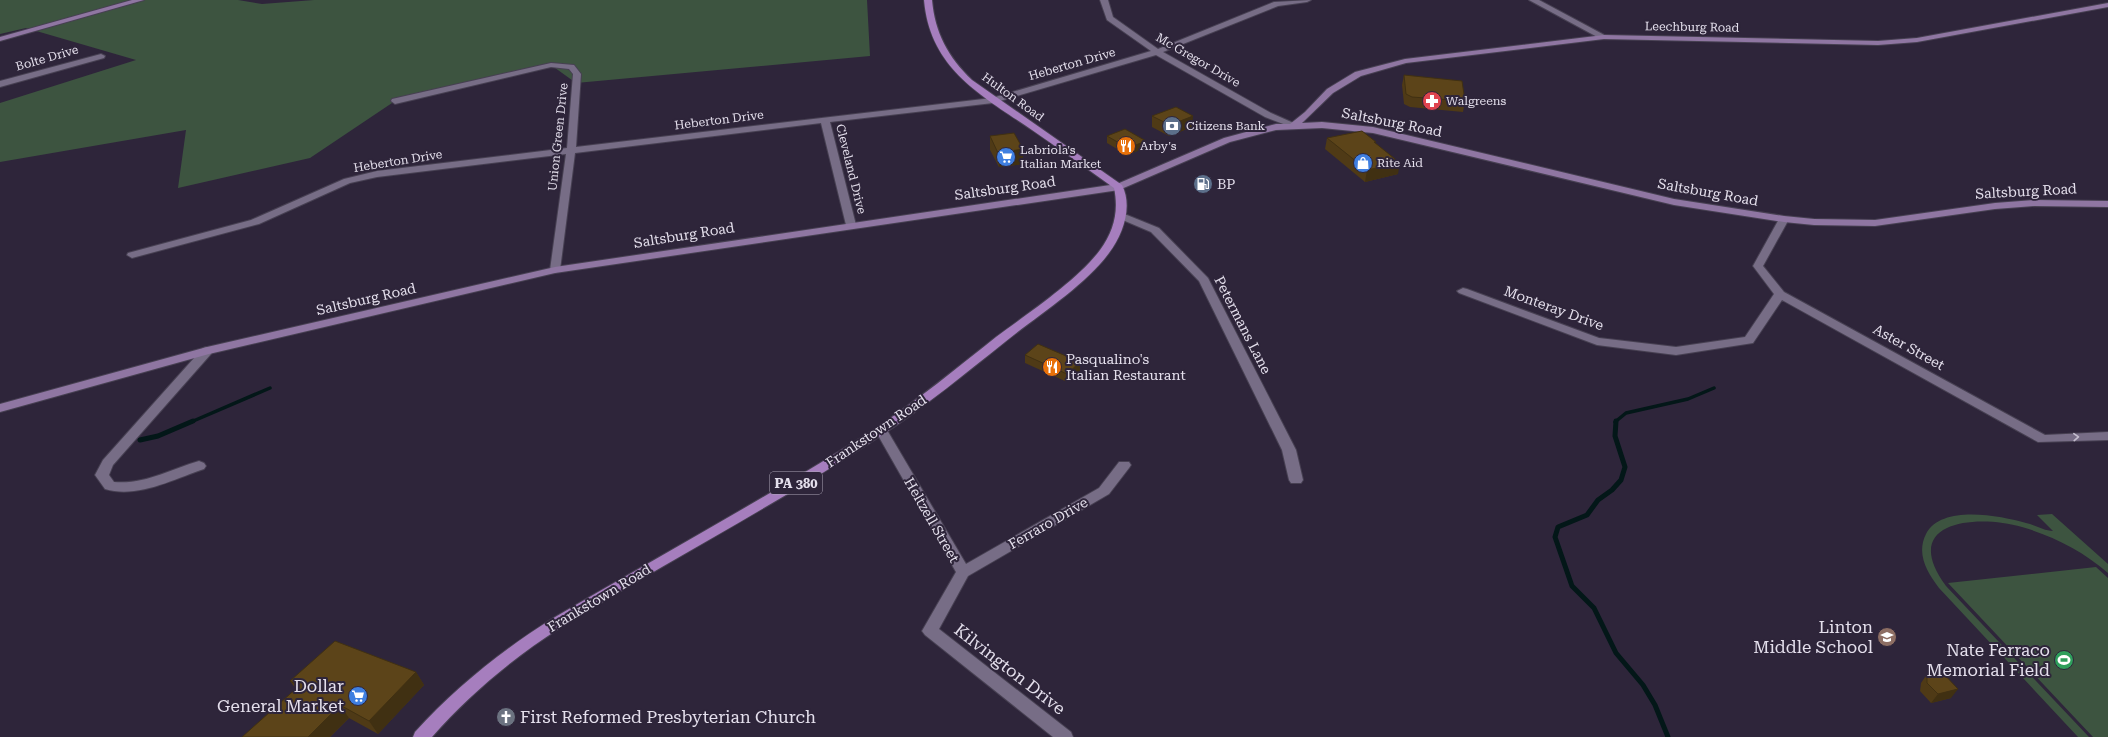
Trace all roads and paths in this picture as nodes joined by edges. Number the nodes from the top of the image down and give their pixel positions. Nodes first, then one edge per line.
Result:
1 (140, 0) edge
2 (928, 0) edge
3 (1104, 0) edge
4 (1307, 0) edge
5 (1533, 0) edge
6 (2108, 5) edge
7 (1604, 38) junction
8 (0, 39) edge
9 (1157, 52) junction
10 (101, 56) dead end
11 (0, 84) edge
12 (395, 100) dead end
13 (993, 100) junction
14 (825, 120) junction
15 (1294, 125) junction
16 (571, 150) junction
17 (1119, 187) junction
18 (2108, 204) edge
19 (1122, 216) junction
20 (1784, 219) junction
21 (851, 225) junction
22 (132, 255) dead end
23 (555, 270) junction
24 (1463, 291) dead end
25 (1780, 294) junction
26 (207, 351) junction
27 (0, 408) edge
28 (881, 430) junction
29 (2108, 436) edge
30 (1124, 465) dead end
31 (198, 466) dead end
32 (1296, 480) dead end
33 (963, 572) junction
34 (930, 631) joint
35 (421, 737) edge
36 (1066, 737) edge

1 - 8 main road
2 - 13 main road, Hulton Road
3 - 9 street, Mc Gregor Drive
4 - 9 street, Heberton Drive
5 - 7 street
6 - 7 main road, Leechburg Road
7 - 15 main road, Leechburg Road
9 - 13 street, Heberton Drive
9 - 15 street, Mc Gregor Drive
10 - 11 street, Bolte Drive
12 - 16 street, Union Green Drive
13 - 14 street, Heberton Drive
13 - 17 main road, Hulton Road
14 - 16 street, Heberton Drive
14 - 21 street, Cleveland Drive
15 - 17 main road, Saltsburg Road
15 - 20 main road, Saltsburg Road
16 - 22 street, Heberton Drive
16 - 23 street, Union Green Drive
17 - 19 main road, Frankstown Road / PA 380
17 - 21 main road, Saltsburg Road
18 - 20 main road, Saltsburg Road
19 - 28 main road, Frankstown Road / PA 380
19 - 32 street, Petermans Lane
20 - 25 street, Aster Street
21 - 23 main road, Saltsburg Road
23 - 26 main road, Saltsburg Road
24 - 25 street, Monteray Drive
25 -> 29 street, Aster Street
26 - 27 main road, Saltsburg Road
26 - 31 street
28 - 33 street, Heltzell Street
28 - 35 main road, Frankstown Road / PA 380
30 - 33 street, Ferraro Drive
33 - 34 street, Heltzell Street
34 - 36 street, Kilvington Drive

